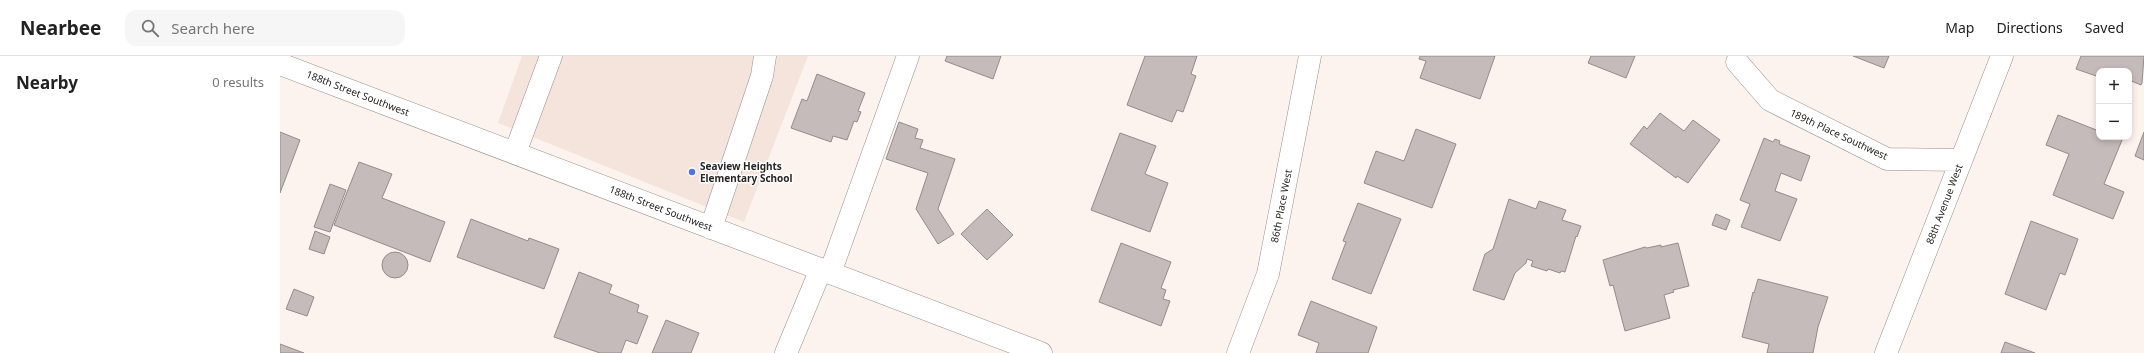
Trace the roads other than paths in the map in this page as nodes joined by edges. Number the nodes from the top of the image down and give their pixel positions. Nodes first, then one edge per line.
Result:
1 (551, 56) edge
2 (765, 56) edge
3 (908, 56) edge
4 (1310, 56) edge
5 (2002, 56) edge
6 (1737, 62) dead end
7 (280, 64) edge
8 (515, 153) junction
9 (1961, 160) junction
10 (711, 228) junction
11 (825, 271) junction
12 (786, 353) edge
13 (1041, 353) edge
14 (1238, 353) edge
15 (1886, 353) edge

1 - 8 street
2 - 10 street
3 - 11 street
4 - 14 street, 86th Place West
5 - 9 street, 88th Avenue West
6 - 9 street, 189th Place Southwest
7 - 8 street, 188th Street Southwest
8 - 10 street, 188th Street Southwest
9 - 15 street, 88th Avenue West
10 - 11 street, 188th Street Southwest
11 - 12 street
11 - 13 street, 188th Street Southwest

